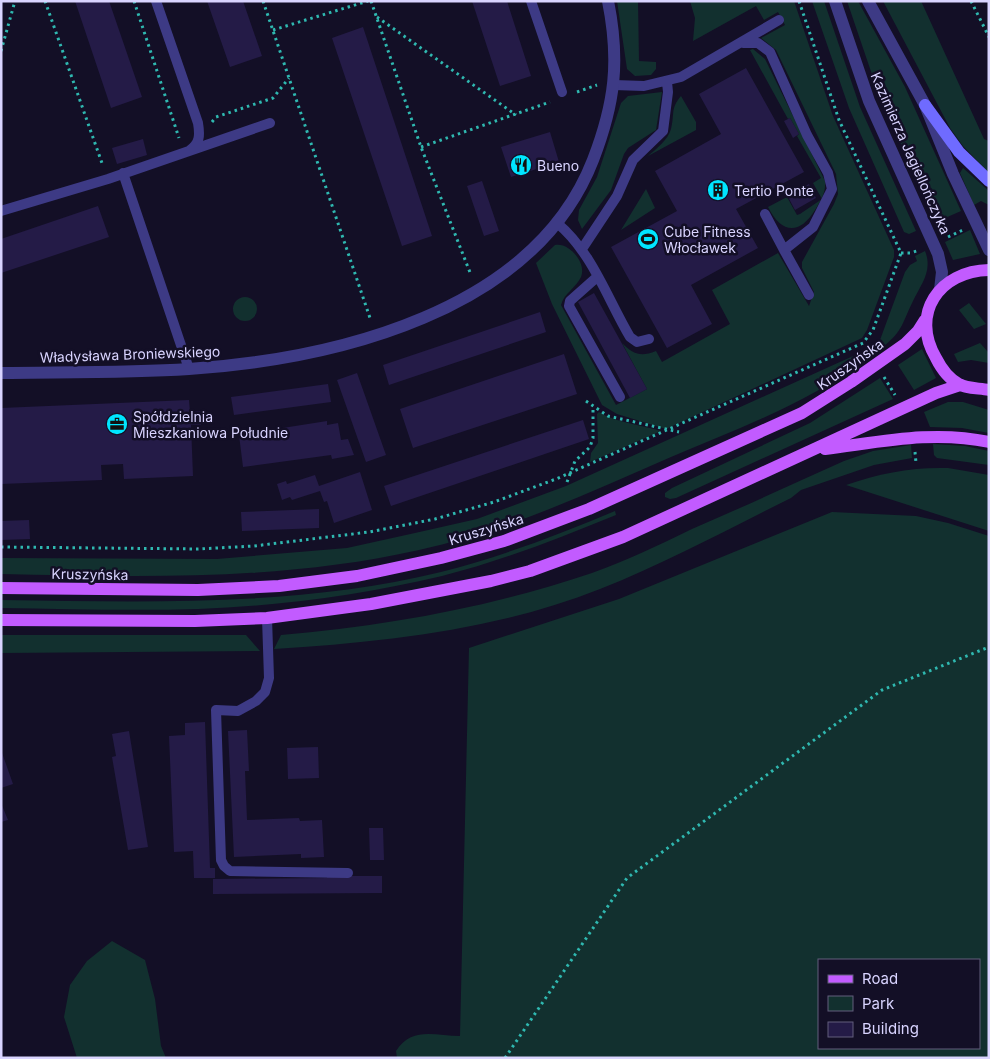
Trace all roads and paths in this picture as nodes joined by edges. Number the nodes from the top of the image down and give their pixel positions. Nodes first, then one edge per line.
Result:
1 (45, 1) edge
2 (134, 1) edge
3 (156, 1) edge
4 (263, 1) edge
5 (370, 1) edge
6 (531, 1) edge
7 (608, 1) edge
8 (799, 1) edge
9 (835, 1) edge
10 (868, 1) edge
11 (971, 1) edge
12 (14, 2) edge
13 (376, 17) junction
14 (779, 20) dead end
15 (273, 30) junction
16 (989, 37) edge
17 (743, 42) junction
18 (1, 50) edge
19 (289, 78) junction
20 (614, 82) junction
21 (667, 82) junction
22 (567, 93) joint
23 (553, 101) dead end
24 (924, 105) junction
25 (516, 115) junction
26 (270, 123) dead end
27 (199, 139) junction
28 (421, 147) junction
29 (186, 152) junction
30 (123, 173) junction
31 (108, 179) junction
32 (989, 182) edge
33 (1, 211) edge
34 (765, 214) dead end
35 (557, 223) junction
36 (582, 249) junction
37 (784, 250) junction
38 (989, 250) edge
39 (989, 270) edge
40 (597, 277) junction
41 (940, 290) junction
42 (477, 291) junction
43 (809, 295) dead end
44 (925, 320) junction
45 (376, 335) junction
46 (649, 339) dead end
47 (189, 368) junction
48 (1, 373) edge
49 (960, 386) junction
50 (989, 390) edge
51 (620, 397) dead end
52 (586, 401) dead end
53 (593, 406) junction
54 (668, 431) junction
55 (679, 432) dead end
56 (989, 442) edge
57 (813, 450) junction
58 (570, 474) junction
59 (567, 482) dead end
60 (1, 547) edge
61 (1, 588) edge
62 (267, 618) junction
63 (1, 620) edge
64 (989, 647) edge
65 (348, 873) dead end
66 (505, 1058) edge

1 - 31 path
2 - 29 path
3 - 27 lane
4 - 15 path
5 - 13 path
5 - 15 path
6 - 22 lane
7 - 20 street, Władysława Broniewskiego
8 - 54 path
9 - 41 street, Kazimierza Jagiellończyka
10 - 24 street, Kazimierza Jagiellończyka
11 - 16 path
12 - 18 path
13 - 25 path
13 - 28 path
14 - 17 lane
15 - 19 path
17 - 21 lane
17 - 37 lane
19 - 27 path
19 - 45 path
20 - 21 lane
20 - 22 path
20 - 35 street, Władysława Broniewskiego
21 - 36 lane
23 - 25 path
24 - 32 main road
24 - 38 street, Kazimierza Jagiellończyka
25 - 28 path
26 - 29 lane
27 - 29 lane
28 - 42 path
29 - 30 lane
30 - 31 lane
30 - 47 lane
31 - 33 lane
34 - 37 lane
35 - 36 lane
35 - 42 street, Władysława Broniewskiego
36 - 40 lane
37 - 43 lane
39 - 41 main road
40 - 46 lane
40 - 51 lane
41 - 44 main road, Kruszyńska
42 - 45 street, Władysława Broniewskiego
44 - 49 main road
44 - 61 main road, Kruszyńska
45 - 47 street, Władysława Broniewskiego
47 - 48 street, Władysława Broniewskiego
49 - 50 main road
49 - 57 main road
52 - 53 path
53 - 54 path
53 - 58 path
54 - 55 path
54 - 58 path
56 - 57 main road
57 - 62 main road
58 - 59 path
58 - 60 path
62 - 63 main road
62 - 65 lane
64 - 66 path

